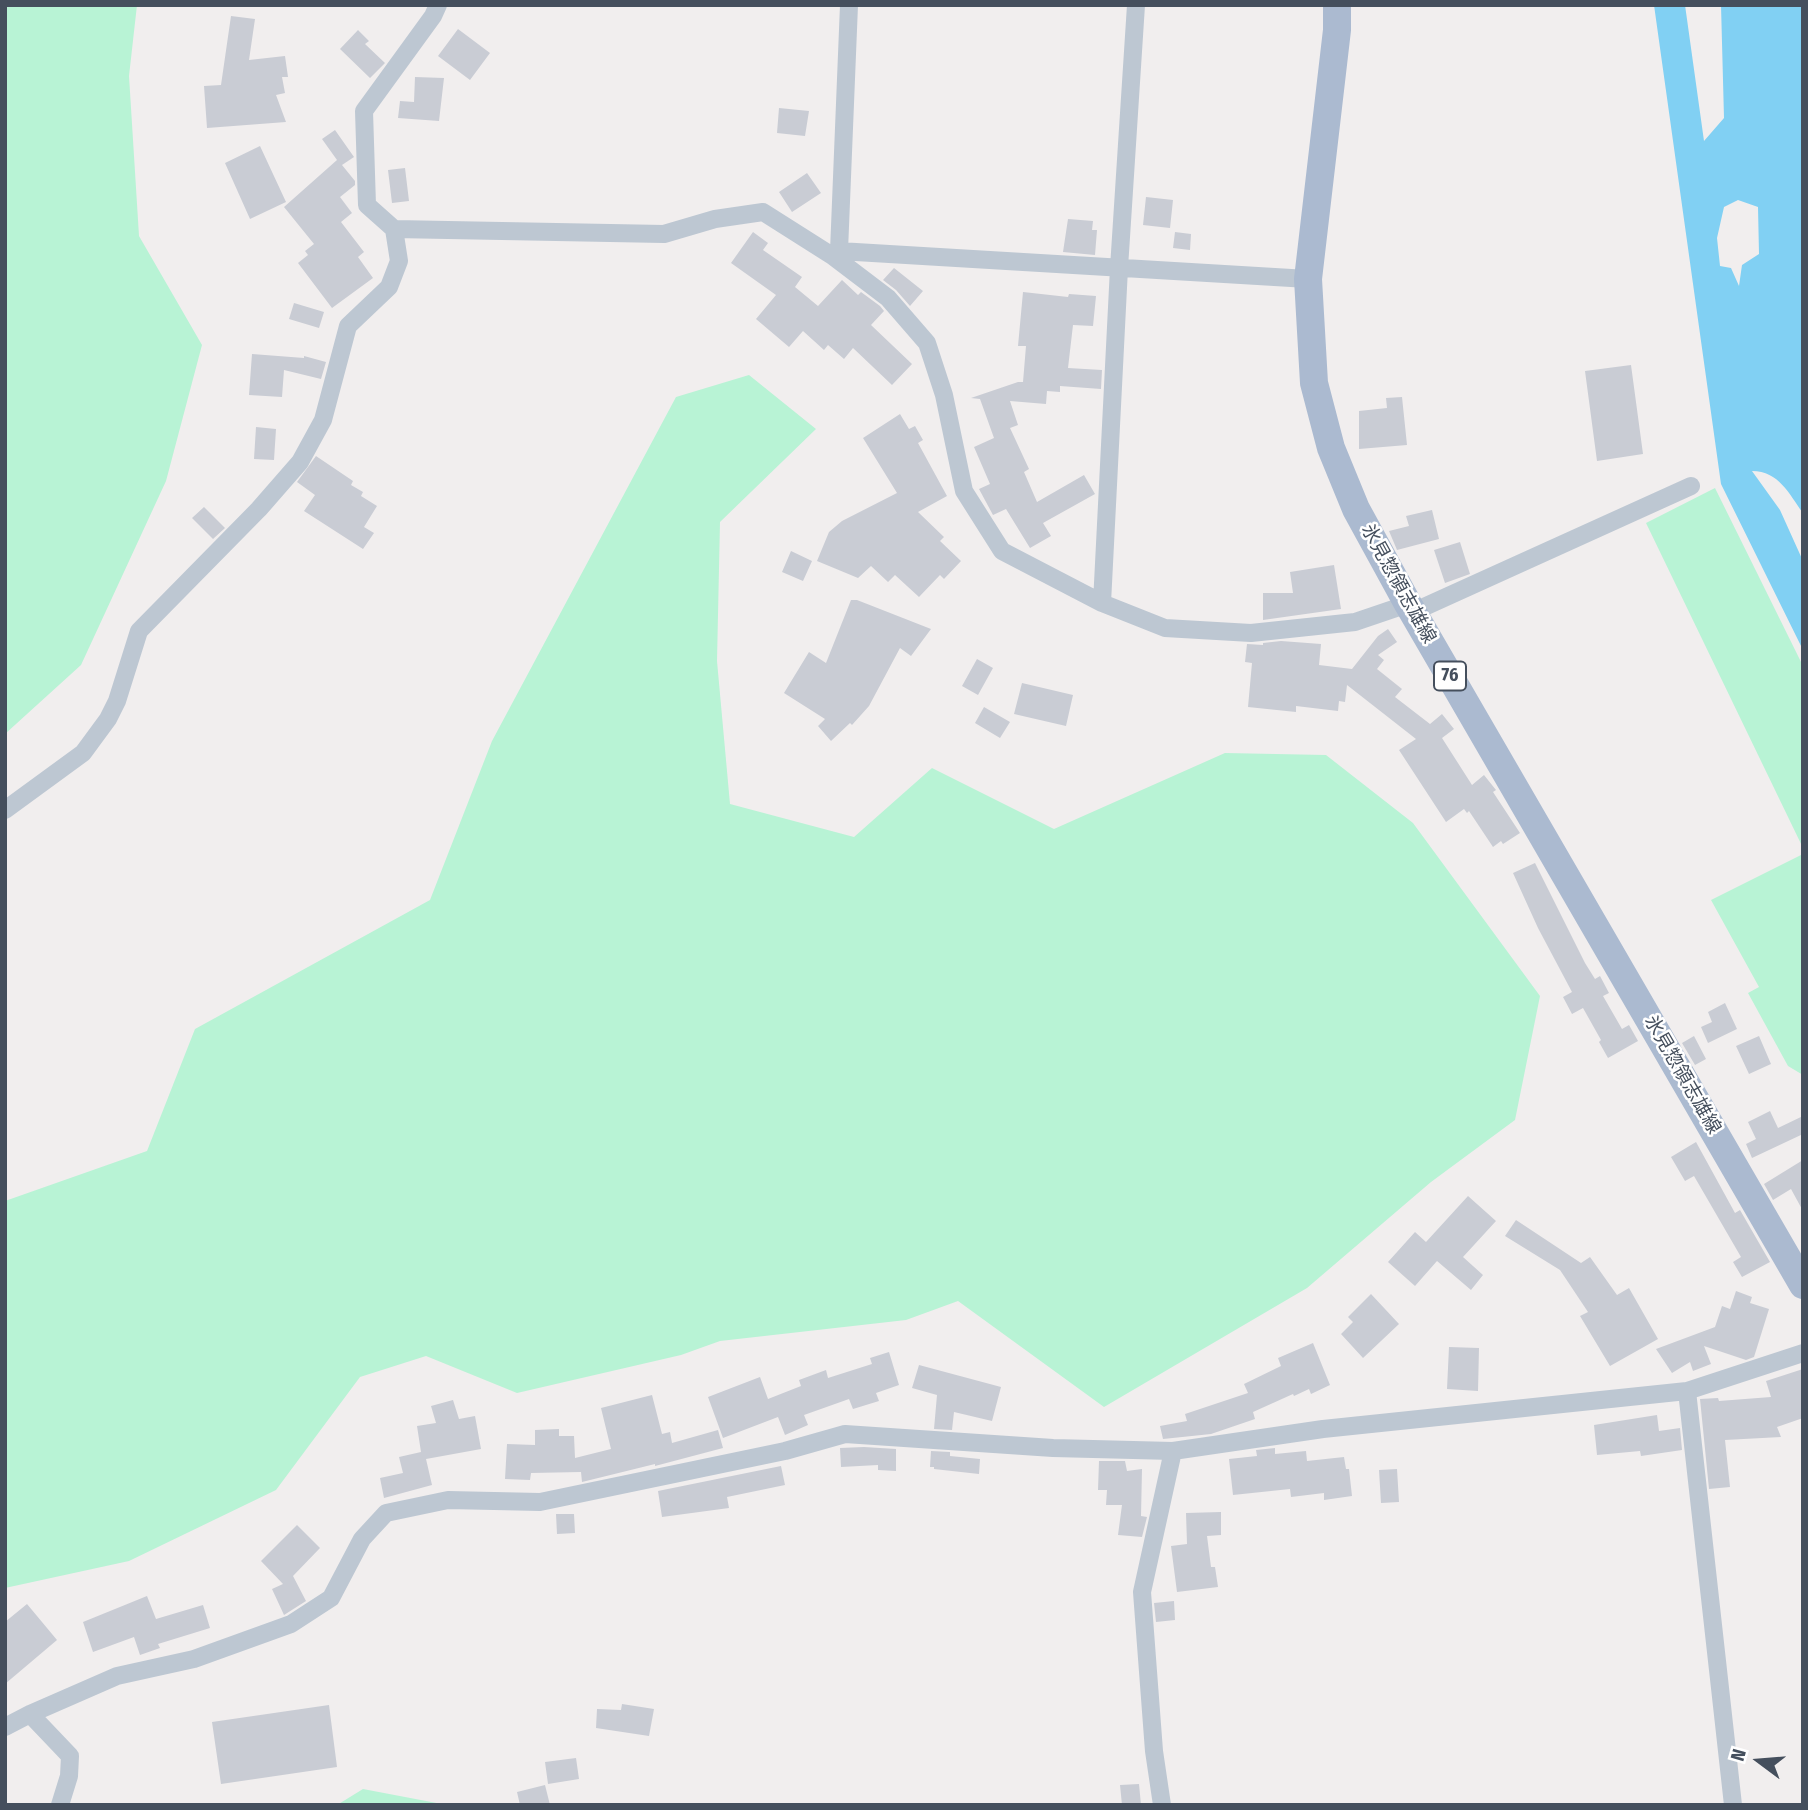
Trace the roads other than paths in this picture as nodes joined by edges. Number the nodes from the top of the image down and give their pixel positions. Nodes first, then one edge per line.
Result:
1 (438, 5) edge
2 (849, 5) edge
3 (1136, 5) edge
4 (1337, 5) edge
5 (394, 229) junction
6 (836, 254) junction
7 (1119, 268) junction
8 (1308, 279) junction
9 (1692, 486) dead end
10 (1102, 603) junction
11 (1410, 608) junction
12 (5, 810) edge
13 (1803, 1285) edge
14 (1803, 1353) edge
15 (1687, 1391) junction
16 (1173, 1451) junction
17 (30, 1714) junction
18 (5, 1727) edge
19 (60, 1805) edge
20 (1162, 1805) edge
21 (1732, 1805) edge

1 - 5 street
2 - 6 street
3 - 7 street
4 - 8 main road, 氷見惣領志雄線 / 76
5 - 6 street
5 - 12 street
6 - 7 street
6 - 10 street
7 - 8 street
7 - 10 street
8 - 11 main road, 氷見惣領志雄線 / 76
9 - 11 street
10 - 11 street
11 - 13 main road, 氷見惣領志雄線 / 76
14 - 15 street
15 - 16 street
15 - 21 street
16 - 17 street
16 - 20 street
17 - 18 street
17 - 19 street

